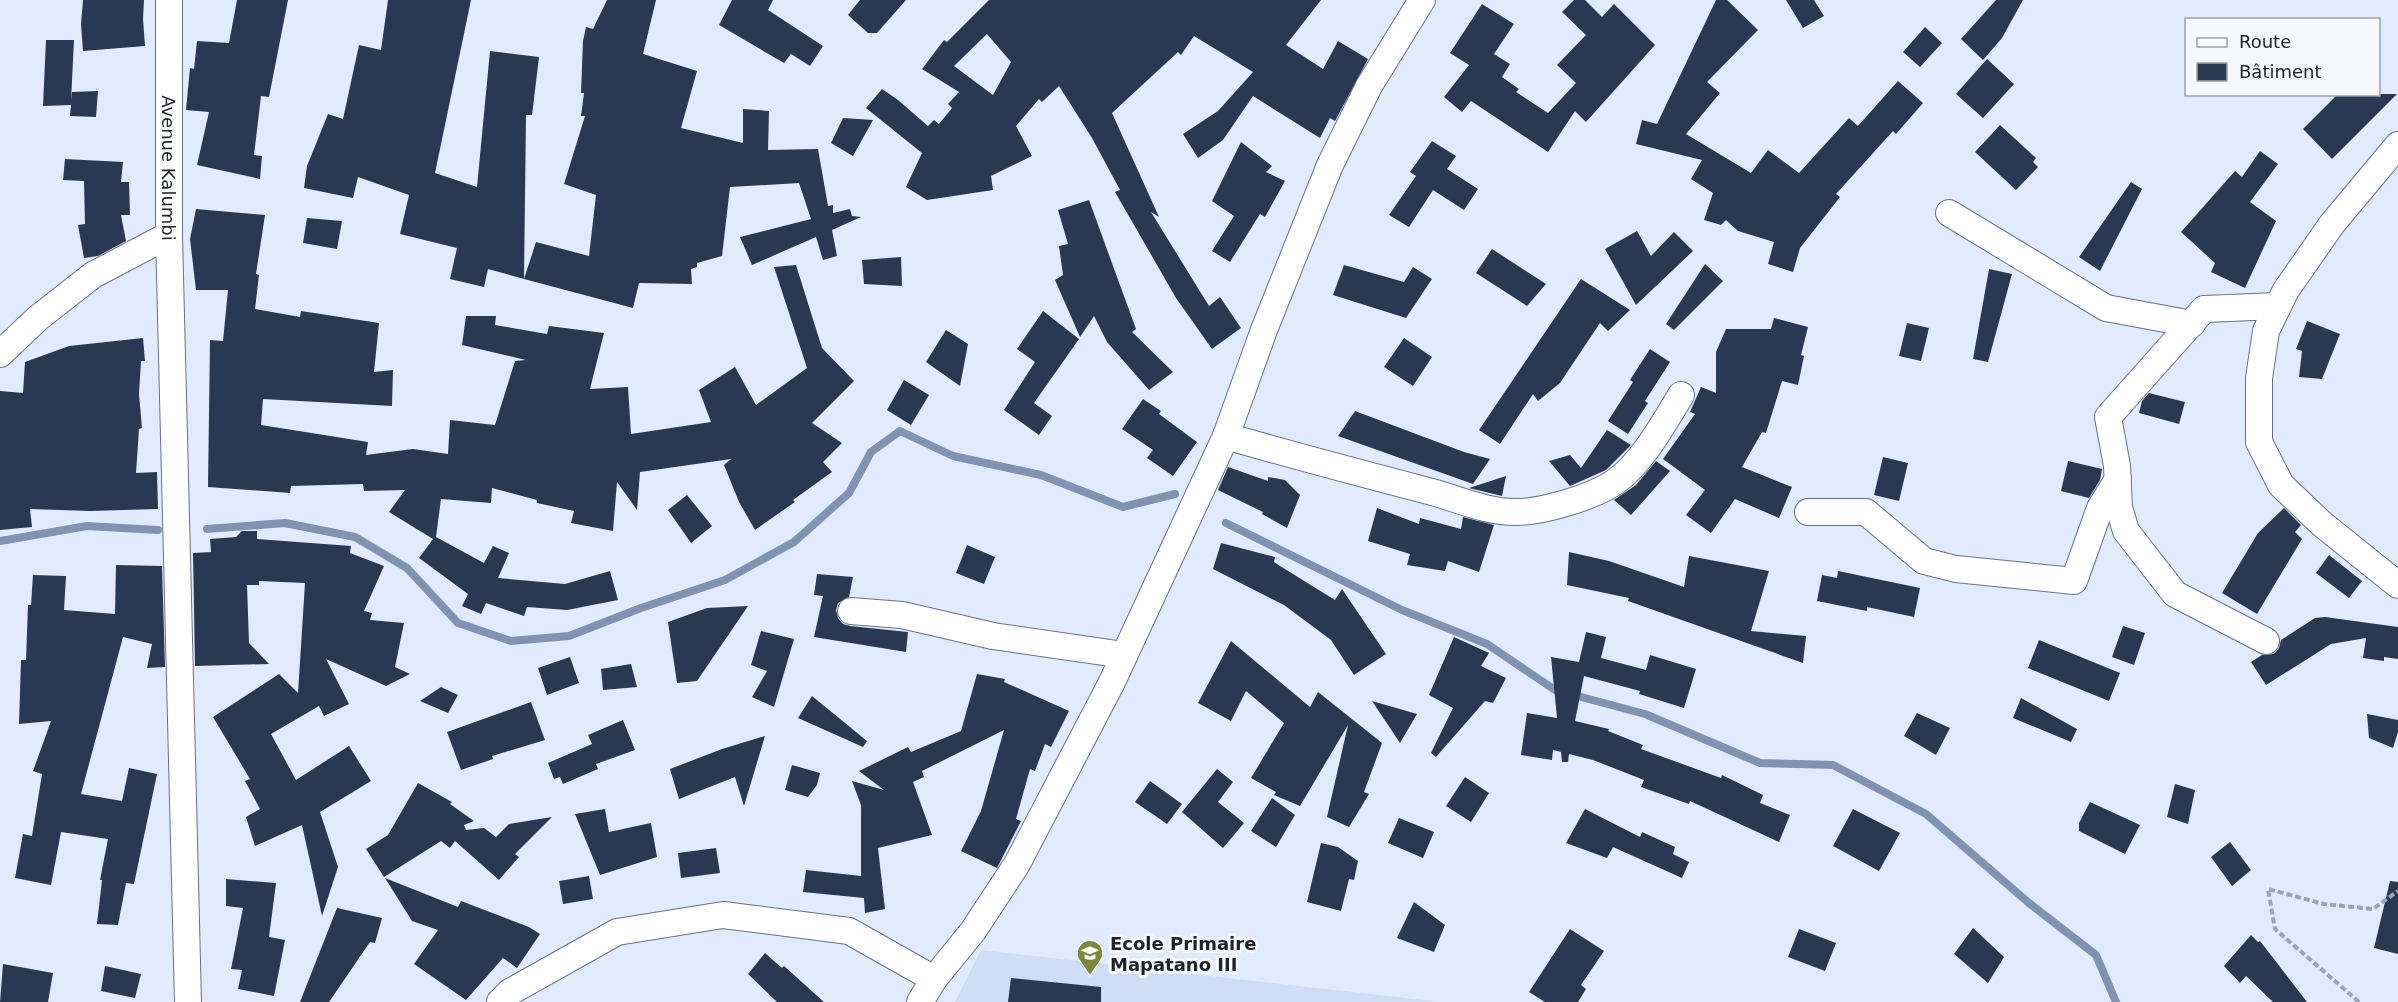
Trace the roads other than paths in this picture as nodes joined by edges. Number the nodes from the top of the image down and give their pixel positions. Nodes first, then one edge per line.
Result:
1 (169, 0) edge
2 (1422, 0) edge
3 (2398, 145) edge
4 (1949, 213) dead end
5 (169, 235) junction
6 (2278, 306) junction
7 (2192, 324) junction
8 (0, 354) edge
9 (1681, 395) dead end
10 (1226, 436) junction
11 (2118, 479) junction
12 (1808, 512) dead end
13 (2398, 585) edge
14 (851, 611) dead end
15 (2266, 641) dead end
16 (1124, 655) junction
17 (934, 979) junction
18 (188, 1002) edge
19 (501, 1002) edge
20 (920, 1002) edge

1 - 5 street, Avenue Kalumbi
2 - 10 street
3 - 6 street
4 - 7 street
5 - 8 street, Avenue Kalumbi
5 - 18 street
6 - 7 street
6 - 13 street
7 - 11 street
9 - 10 street
10 - 16 street
11 - 12 street
11 - 15 street
14 - 16 street
16 - 17 street
17 - 19 street
17 - 20 street

